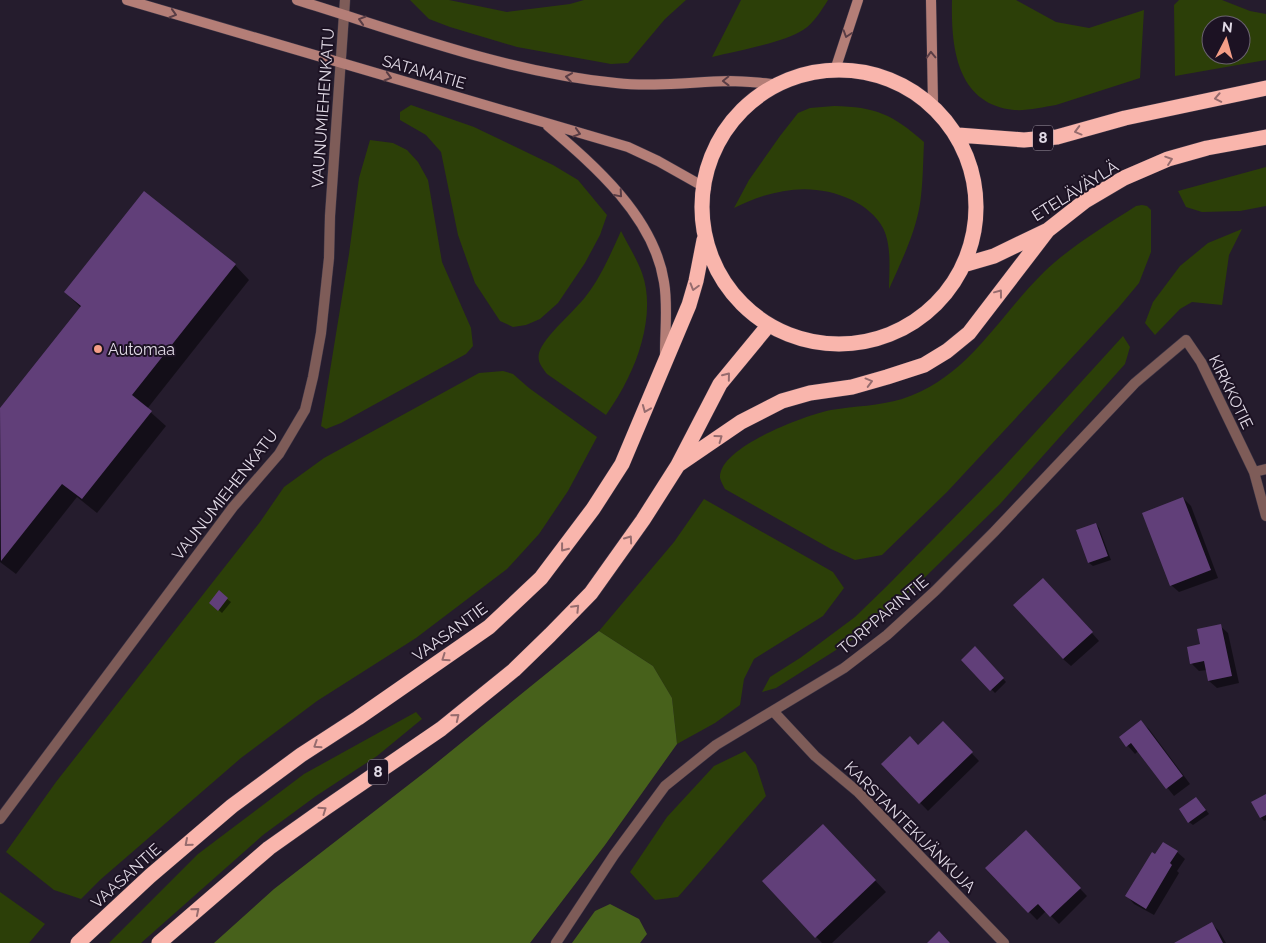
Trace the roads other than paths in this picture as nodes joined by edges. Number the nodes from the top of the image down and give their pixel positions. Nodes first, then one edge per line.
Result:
1 (127, 0) edge
2 (297, 0) edge
3 (345, 0) edge
4 (858, 0) edge
5 (931, 0) edge
6 (344, 14) junction
7 (341, 64) junction
8 (836, 67) junction
9 (775, 84) junction
10 (1266, 88) edge
11 (933, 103) junction
12 (546, 124) junction
13 (958, 135) junction
14 (1266, 137) edge
15 (706, 188) junction
16 (1048, 230) junction
17 (704, 240) junction
18 (962, 265) junction
19 (767, 327) junction
20 (1186, 340) joint
21 (664, 364) junction
22 (678, 465) junction
23 (1266, 469) edge
24 (1254, 472) junction
25 (1266, 516) edge
26 (773, 712) junction
27 (0, 819) edge
28 (78, 943) edge
29 (158, 943) edge
30 (556, 943) edge
31 (1004, 943) edge

1 -> 7 main road, SATAMATIE
2 - 6 main road, SATAMATIE
3 - 6 street, VAUNUMIEHENKATU
4 -> 8 main road
11 -> 5 main road
6 - 7 street, VAUNUMIEHENKATU
9 -> 6 main road, SATAMATIE
7 -> 12 main road, SATAMATIE
7 - 27 street, VAUNUMIEHENKATU
8 - 9 highway
8 - 11 highway
9 - 15 highway
10 -> 13 highway, 8
11 - 13 highway
12 -> 15 main road, SATAMATIE
12 -> 21 main road
13 - 18 highway
16 -> 14 highway, ETELÄVÄYLÄ
15 - 17 highway
16 - 18 highway, ETELÄVÄYLÄ
22 -> 16 highway
17 - 19 highway
17 -> 21 highway, VAASANTIE
18 - 19 highway
22 -> 19 highway
20 - 24 street, KIRKKOTIE
20 - 26 street, TORPPARINTIE
21 -> 28 highway, VAASANTIE
29 -> 22 highway, 8
23 - 24 street
24 - 25 street, KIRKKOTIE
26 - 30 street, TORPPARINTIE
26 - 31 street, KARSTANTEKIJÄNKUJA

